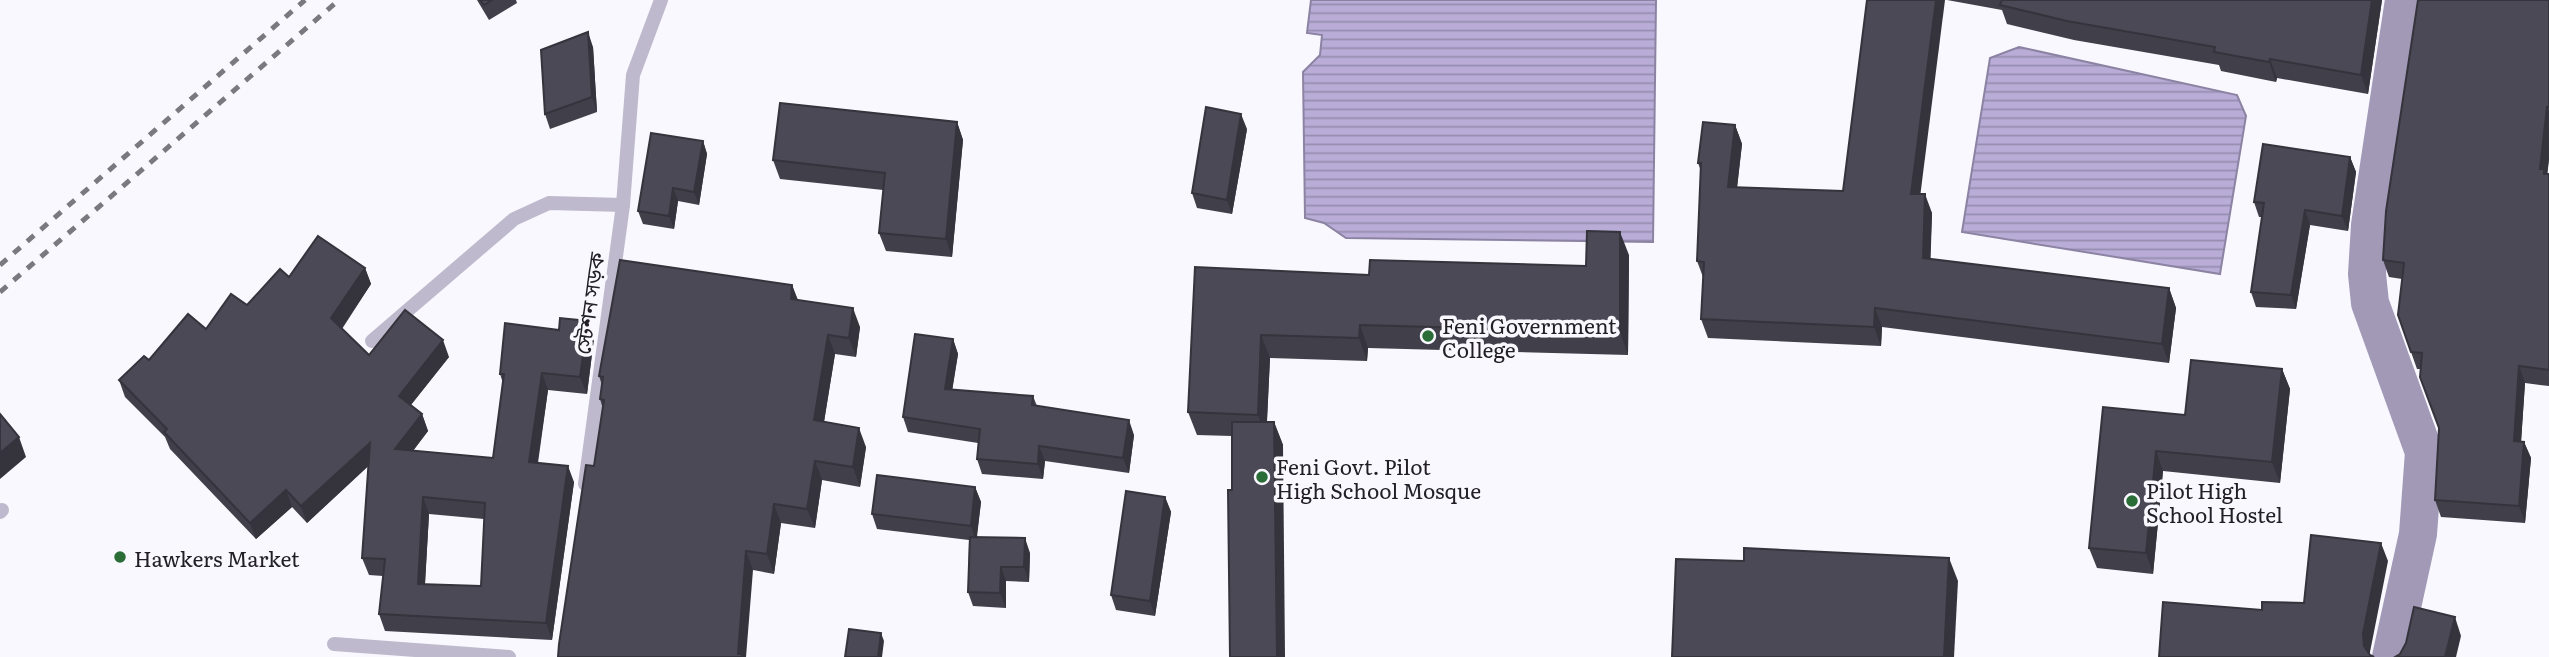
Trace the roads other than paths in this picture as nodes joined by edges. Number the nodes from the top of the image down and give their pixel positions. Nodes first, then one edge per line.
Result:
1 (661, 0) edge
2 (2404, 0) edge
3 (623, 205) junction
4 (372, 341) dead end
5 (582, 502) edge
6 (334, 644) dead end
7 (509, 657) edge
8 (2391, 657) edge

1 - 3 lane, স্টেশন সড়ক
2 - 8 main road
3 - 4 lane
3 - 5 lane, স্টেশন সড়ক
6 - 7 lane

